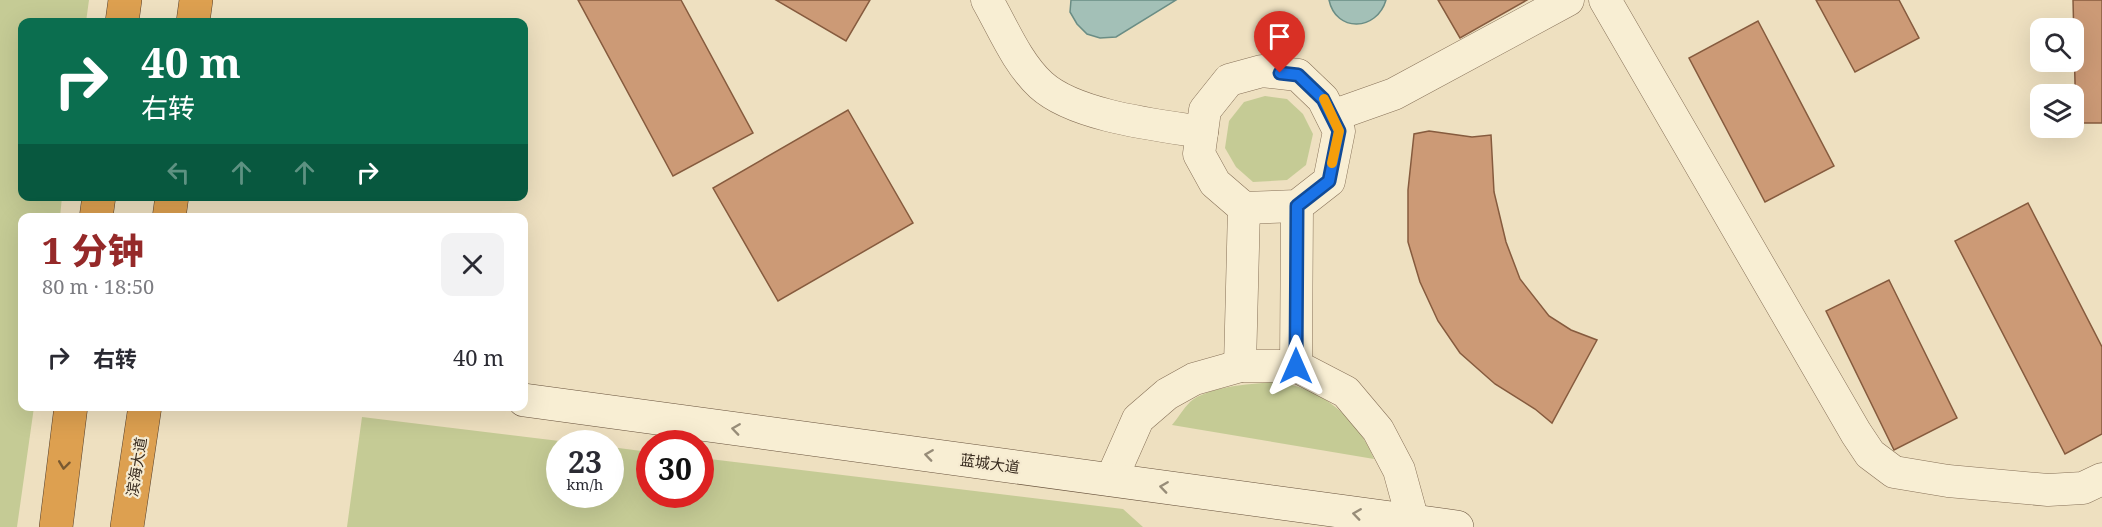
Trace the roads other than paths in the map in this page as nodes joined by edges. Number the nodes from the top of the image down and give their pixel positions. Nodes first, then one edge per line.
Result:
1 (125, 0) edge
2 (196, 0) edge
3 (987, 0) edge
4 (1568, 0) edge
5 (1605, 0) edge
6 (123, 18) edge
7 (194, 18) edge
8 (1332, 116) junction
9 (1202, 132) junction
10 (1297, 206) junction
11 (1244, 208) junction
12 (1240, 366) junction
13 (1296, 366) junction
14 (528, 400) edge
15 (70, 411) edge
16 (144, 411) edge
17 (2102, 479) edge
18 (1111, 480) junction
19 (1271, 514) edge
20 (1413, 521) junction
21 (56, 527) edge
22 (127, 527) edge
23 (1457, 527) edge

1 - 6 highway
2 - 7 highway
3 - 9 street
4 - 8 street
5 - 17 street
8 - 9 street
8 - 10 street
9 - 11 street
10 - 11 street
10 - 13 street
11 - 12 street
12 - 13 street
12 - 18 street
13 - 20 street
18 -> 14 main road, 蓝城大道
15 -> 21 highway
16 - 22 highway, 滨海大道
19 -> 18 main road, 蓝城大道
20 -> 19 main road, 蓝城大道
20 - 23 main road, 蓝城大道

